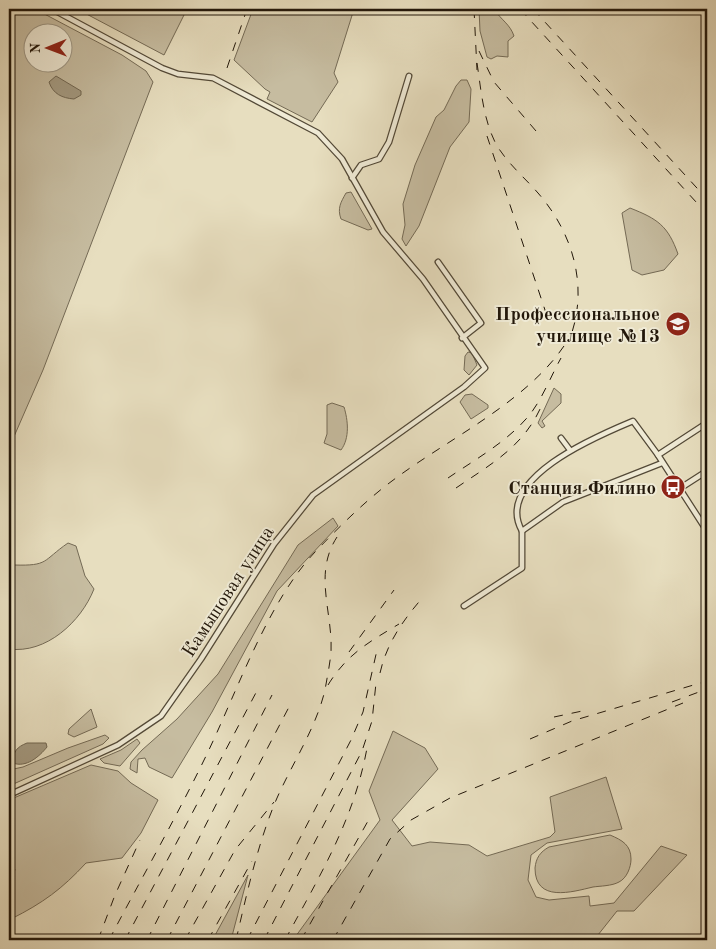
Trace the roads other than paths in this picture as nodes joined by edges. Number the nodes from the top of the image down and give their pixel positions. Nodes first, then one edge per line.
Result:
1 (52, 9) edge
2 (409, 76) dead end
3 (352, 178) junction
4 (438, 262) dead end
5 (462, 338) junction
6 (707, 423) edge
7 (561, 438) dead end
8 (570, 450) junction
9 (658, 455) junction
10 (662, 463) junction
11 (707, 471) edge
12 (679, 489) junction
13 (706, 525) edge
14 (522, 531) junction
15 (707, 531) edge
16 (464, 606) dead end
17 (9, 795) edge

1 - 3 street
2 - 3 street
3 - 5 street
4 - 5 street
5 - 17 street, Камышовая улица
6 - 9 street
7 - 8 street
8 - 9 street
8 - 14 street
9 - 10 street
10 - 12 street
10 - 14 street
11 - 12 street
12 - 13 street
13 - 15 street
14 - 16 street

